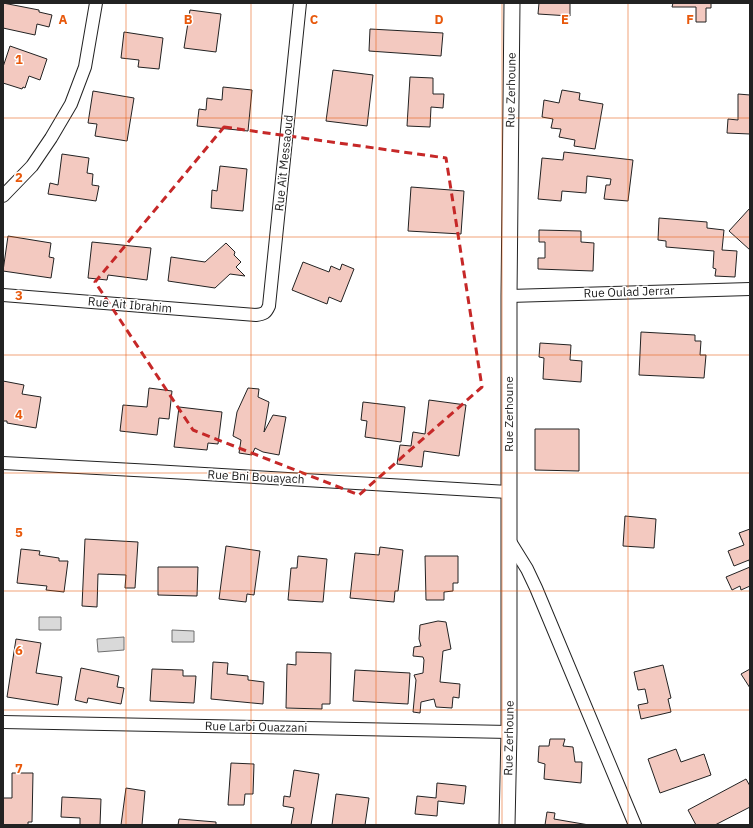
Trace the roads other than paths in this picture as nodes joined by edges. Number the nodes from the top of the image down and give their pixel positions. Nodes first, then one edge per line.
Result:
1 (96, 3) edge
2 (300, 3) edge
3 (512, 3) edge
4 (3, 196) edge
5 (750, 289) edge
6 (3, 295) edge
7 (509, 296) junction
8 (256, 315) joint
9 (3, 463) edge
10 (508, 492) junction
11 (509, 540) junction
12 (3, 722) edge
13 (509, 732) junction
14 (507, 825) edge
15 (635, 825) edge

1 - 4 street
2 - 8 street, Rue Aït Messaoud
3 - 7 street, Rue Zerhoune
5 - 7 street, Rue Oulad Jerrar
6 - 8 street, Rue Ait Ibrahim
7 - 10 street, Rue Zerhoune
9 - 10 street, Rue Bni Bouayach
10 - 11 street, Rue Zerhoune
11 - 13 street, Rue Zerhoune
11 - 15 street
12 - 13 street, Rue Larbi Ouazzani
13 - 14 street, Rue Zerhoune

